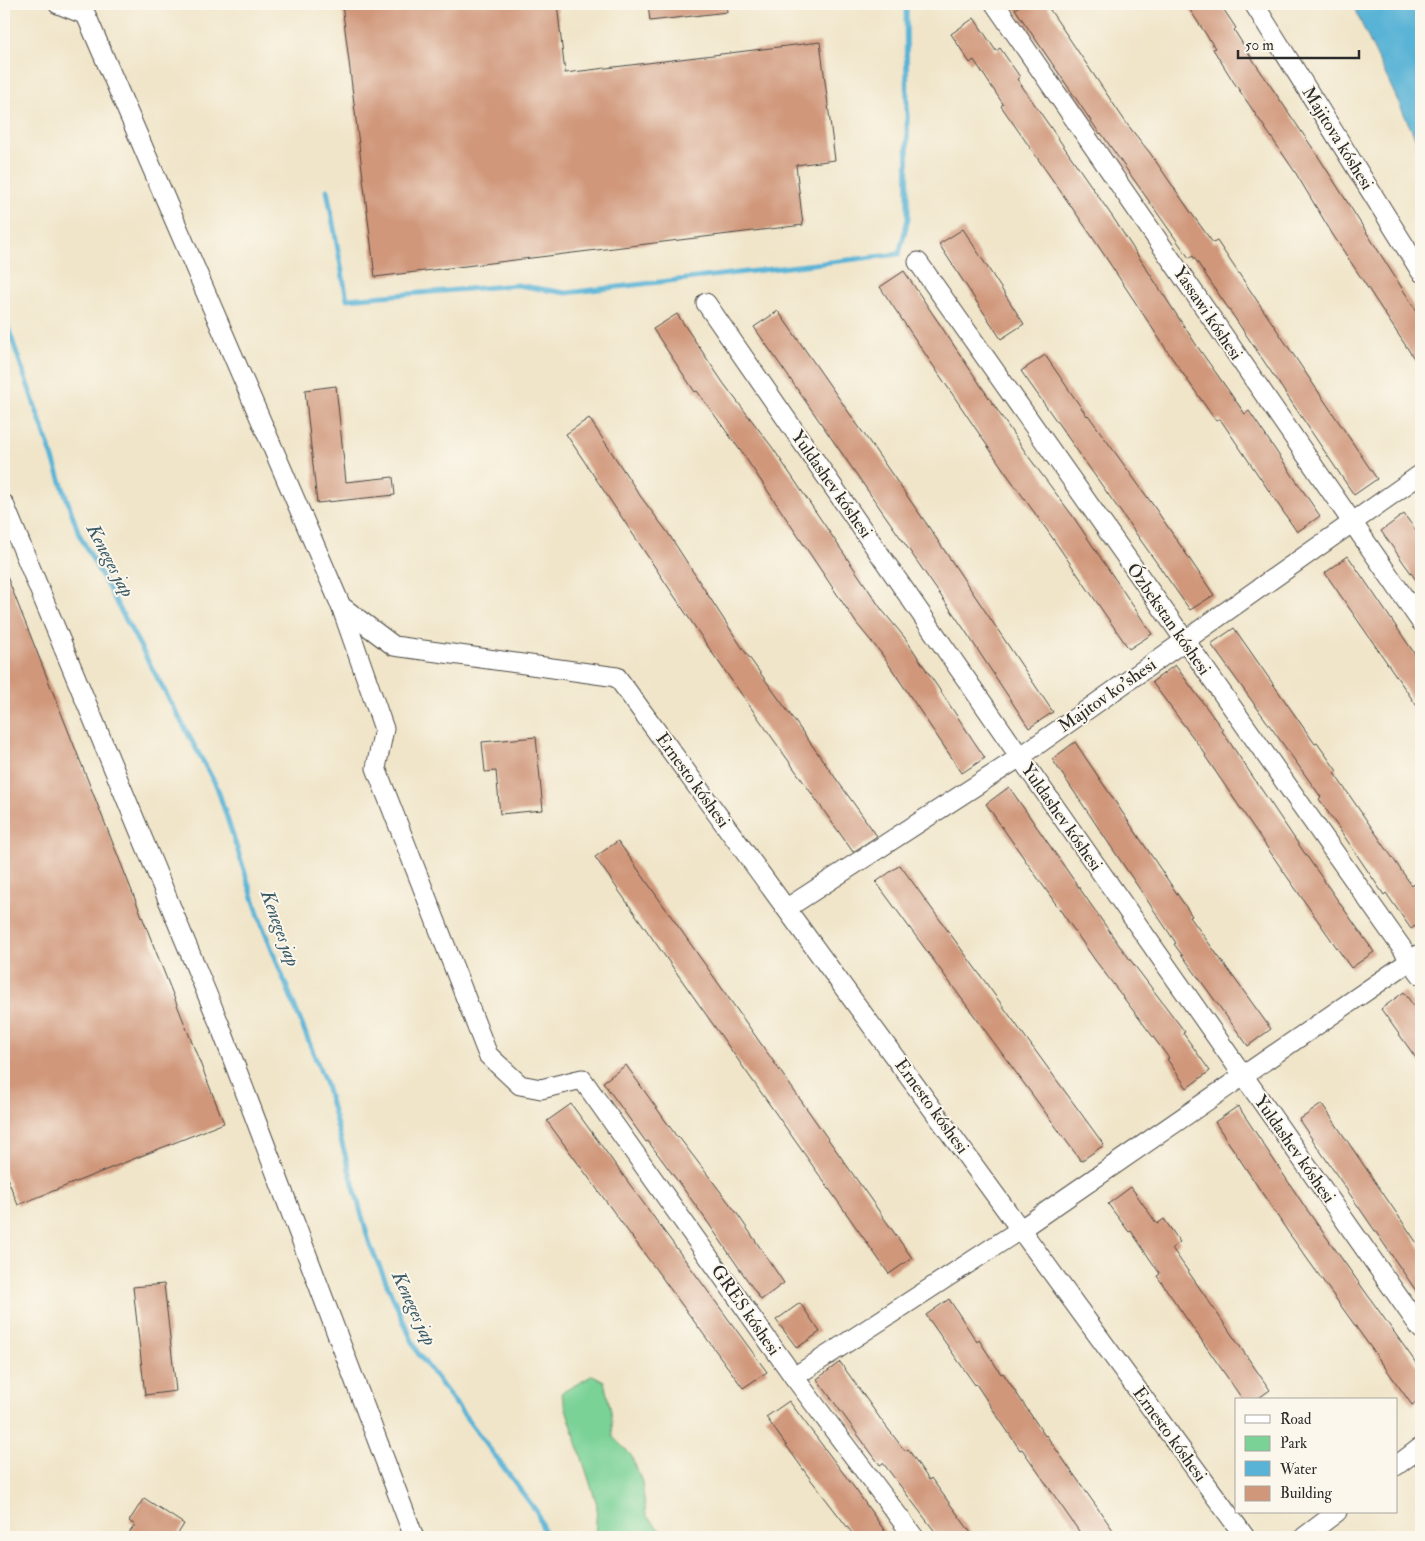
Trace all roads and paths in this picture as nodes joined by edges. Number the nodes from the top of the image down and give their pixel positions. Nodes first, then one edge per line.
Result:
1 (58, 4) edge
2 (995, 4) edge
3 (1254, 4) edge
4 (918, 262) dead end
5 (1421, 272) edge
6 (706, 303) dead end
7 (1421, 474) edge
8 (4, 504) edge
9 (1352, 524) junction
10 (341, 606) junction
11 (1421, 622) edge
12 (1184, 642) junction
13 (1020, 757) junction
14 (787, 908) junction
15 (1418, 963) edge
16 (1244, 1076) junction
17 (1021, 1229) junction
18 (1421, 1329) edge
19 (794, 1377) junction
20 (1421, 1447) edge
21 (1398, 1464) edge
22 (1334, 1514) edge
23 (414, 1537) edge
24 (914, 1537) edge
25 (1245, 1537) edge
26 (1304, 1537) edge

1 - 10 street
2 - 9 street, Yassawi kóshesi
3 - 5 street, Majitova kóshesi
4 - 12 street, Ózbekstan kóshesi
6 - 13 street, Yuldashev kóshesi
7 - 9 street, Majitov ko'shesi
8 - 23 street
9 - 11 street, Yassawi kóshesi
9 - 12 street, Majitov ko'shesi
10 - 14 street, Ernesto kóshesi
10 - 19 street, GRES kóshesi
12 - 13 street, Majitov ko'shesi
12 - 15 street, Ózbekstan kóshesi
13 - 14 street, Majitov ko'shesi
13 - 16 street, Yuldashev kóshesi
14 - 17 street, Ernesto kóshesi
15 - 16 street
16 - 17 street
16 - 18 street, Yuldashev kóshesi
17 - 19 street
17 - 25 street, Ernesto kóshesi
19 - 24 street, GRES kóshesi
20 - 21 street
22 - 26 street

